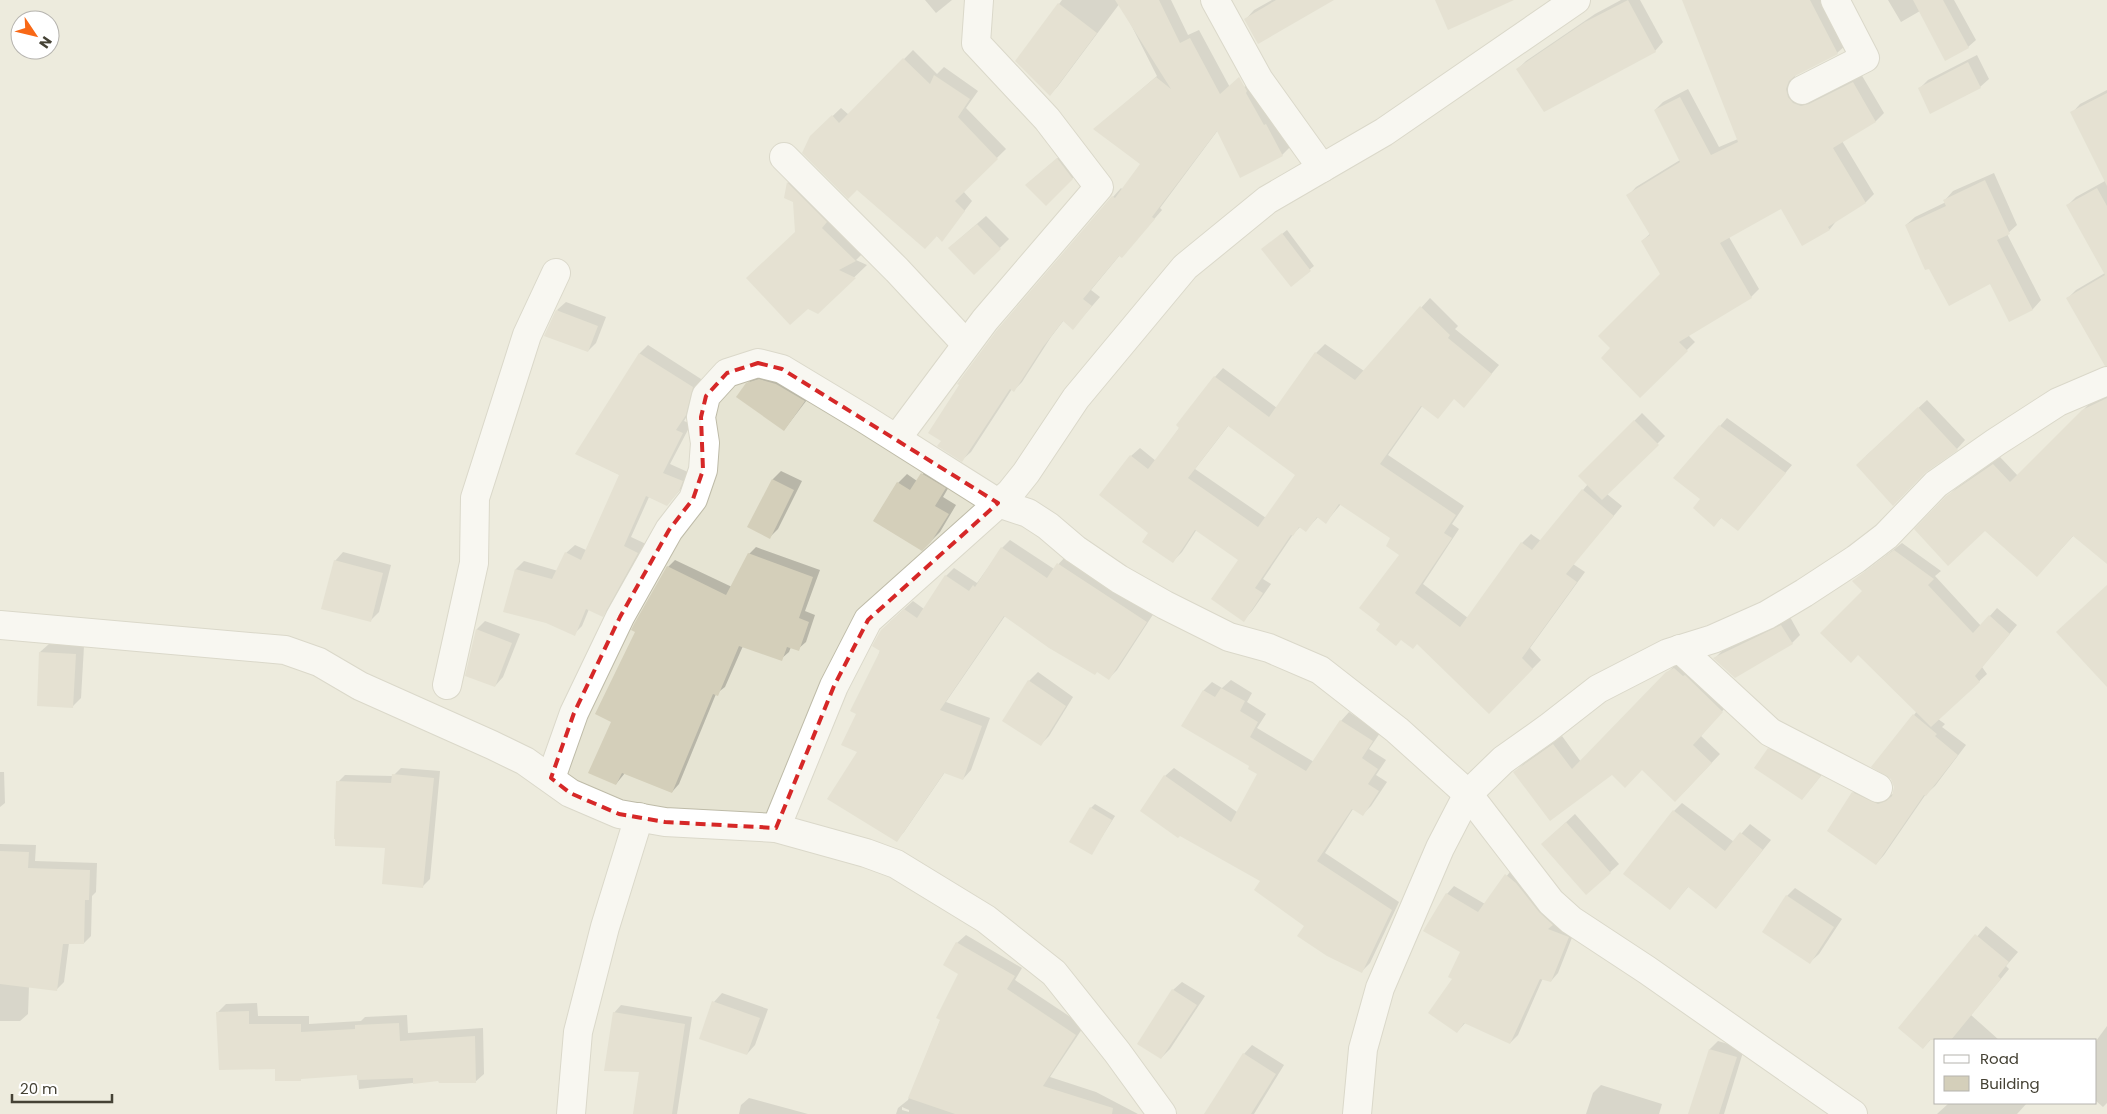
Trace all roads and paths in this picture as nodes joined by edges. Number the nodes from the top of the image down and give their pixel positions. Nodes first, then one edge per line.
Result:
1 (979, 0) edge
2 (1215, 0) edge
3 (1576, 0) edge
4 (1834, 0) edge
5 (1802, 90) dead end
6 (784, 156) dead end
7 (1322, 168) junction
8 (556, 273) dead end
9 (966, 344) junction
10 (2107, 381) edge
11 (897, 438) junction
12 (998, 503) junction
13 (0, 625) edge
14 (1680, 650) junction
15 (447, 685) dead end
16 (550, 778) junction
17 (1878, 788) dead end
18 (1468, 794) junction
19 (639, 818) junction
20 (776, 828) junction
21 (571, 1114) edge
22 (1162, 1114) edge
23 (1357, 1114) edge
24 (1853, 1114) edge

1 - 9 street
2 - 7 street
3 - 7 street
4 - 5 street
6 - 9 street
7 - 12 street
8 - 15 street
9 - 11 street
10 - 14 street
11 - 12 street
11 - 16 street
12 - 18 street
12 - 20 street
13 - 16 street
14 - 17 street
14 - 18 street
16 - 19 street
18 - 23 street
18 - 24 street
19 - 20 street
19 - 21 street
20 - 22 street

